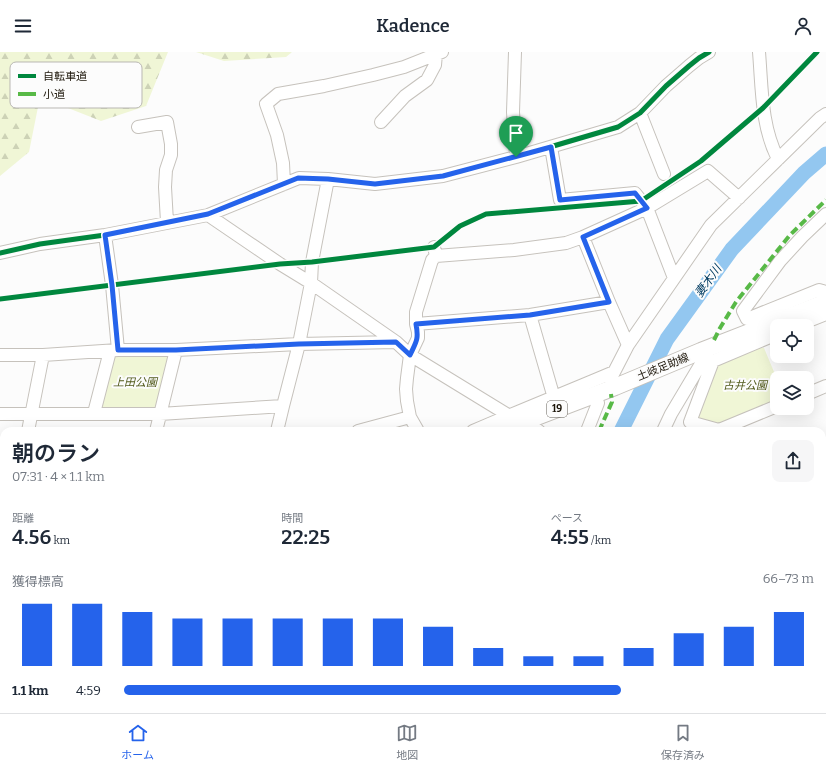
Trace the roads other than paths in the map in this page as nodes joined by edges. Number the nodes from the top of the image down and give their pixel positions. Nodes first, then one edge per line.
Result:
1 (515, 52) edge
2 (709, 52) edge
3 (759, 52) edge
4 (439, 53) edge
5 (640, 112) junction
6 (826, 114) edge
7 (381, 122) dead end
8 (138, 127) dead end
9 (551, 147) junction
10 (516, 157) junction
11 (778, 159) junction
12 (664, 174) dead end
13 (328, 179) junction
14 (284, 184) junction
15 (739, 198) junction
16 (647, 208) junction
17 (208, 214) junction
18 (826, 214) edge
19 (167, 222) junction
20 (105, 235) junction
21 (583, 237) junction
22 (0, 253) edge
23 (674, 278) junction
24 (311, 283) junction
25 (826, 292) edge
26 (609, 302) junction
27 (826, 302) edge
28 (826, 314) edge
29 (530, 315) junction
30 (814, 319) edge
31 (416, 324) junction
32 (770, 337) edge
33 (396, 342) junction
34 (299, 344) junction
35 (628, 345) junction
36 (176, 350) junction
37 (704, 350) junction
38 (114, 351) junction
39 (0, 355) edge
40 (42, 355) junction
41 (410, 355) junction
42 (613, 379) junction
43 (826, 386) edge
44 (814, 391) edge
45 (554, 398) junction
46 (598, 403) dead end
47 (283, 406) junction
48 (770, 409) edge
49 (94, 413) junction
50 (0, 414) edge
51 (160, 414) junction
52 (31, 415) junction
53 (410, 417) junction
54 (513, 420) junction
55 (29, 427) edge
56 (157, 427) edge
57 (278, 427) edge
58 (373, 427) edge
59 (416, 427) edge
60 (487, 427) edge
61 (505, 427) edge
62 (532, 427) edge
63 (589, 427) edge
64 (665, 427) edge
65 (708, 427) edge
66 (726, 427) edge

1 - 10 street
2 - 5 street
3 - 11 street
4 - 7 street
4 - 14 street
5 - 9 street
5 - 12 street
6 - 11 street
8 - 19 street
9 - 10 street
9 - 16 street
10 - 13 street
11 - 15 street
13 - 14 street
13 - 24 street
14 - 17 street
15 - 16 street
15 - 23 street
16 - 21 street
16 - 23 street
17 - 19 street
17 - 24 street
18 - 25 street
19 - 20 street
20 - 22 street
20 - 38 street
21 - 26 street
21 - 31 street
23 - 35 street
24 - 33 street
24 - 34 street
26 - 29 street
26 - 35 street
27 - 37 main road, 土岐足助線 / 19
28 - 30 street
29 - 31 street
29 - 45 street
31 - 41 street
32 - 65 street
33 - 34 street
33 - 41 street
34 - 36 street
34 - 47 street
35 - 42 street
36 - 38 street
36 - 51 street
37 - 42 main road, 土岐足助線 / 19
37 - 64 street
38 - 40 street
38 - 49 street
39 - 40 street
40 - 52 street
41 - 53 street
41 - 54 street
42 - 45 street
42 - 54 main road, 土岐足助線 / 19
43 - 44 street
45 - 54 street
46 - 63 street
47 - 51 street
47 - 57 street
48 - 66 street
49 - 51 street
49 - 52 street
50 - 52 street
51 - 56 street
52 - 55 street
53 - 58 street
53 - 59 street
54 - 60 street
54 - 61 main road, 土岐足助線 / 19
54 - 62 street

